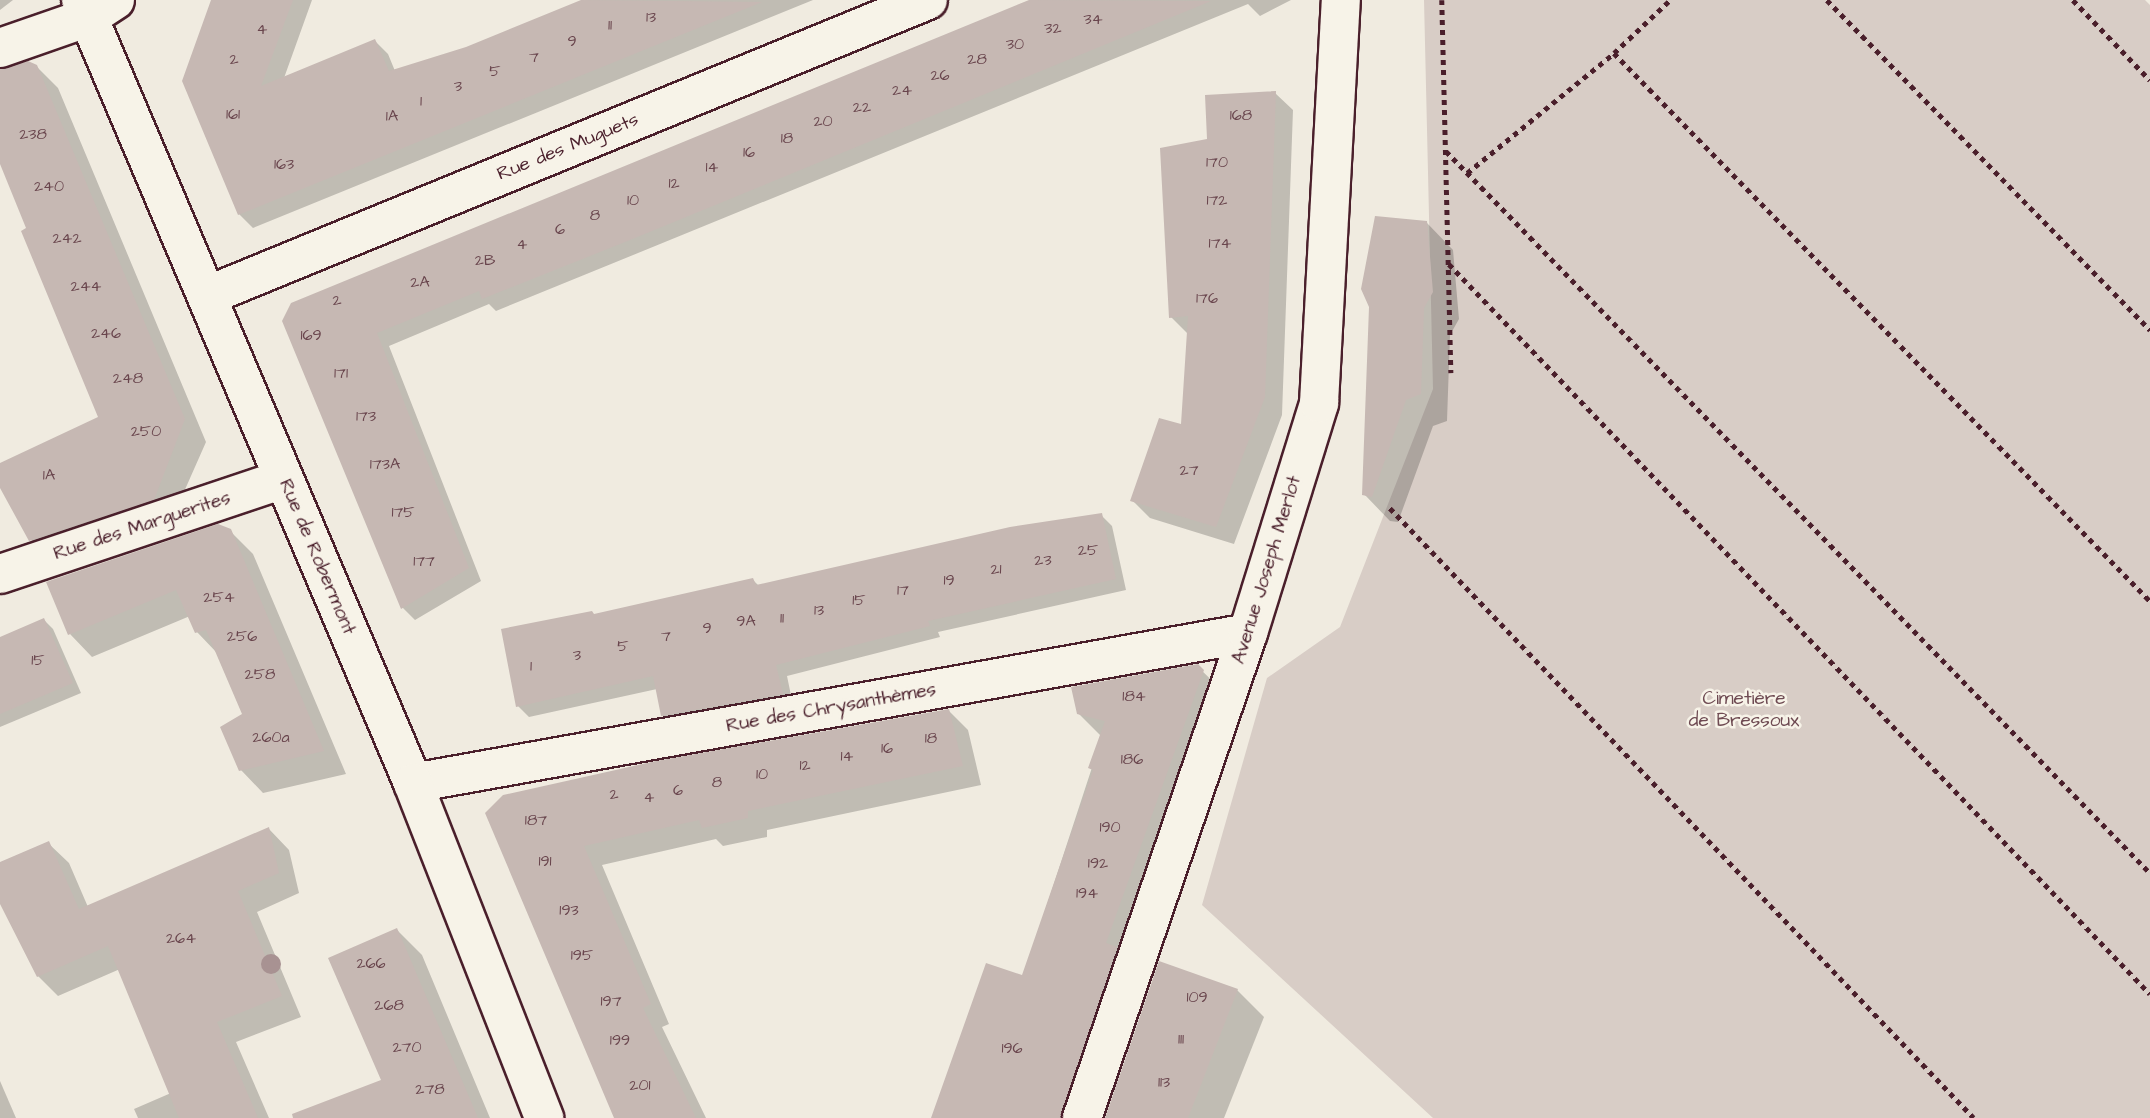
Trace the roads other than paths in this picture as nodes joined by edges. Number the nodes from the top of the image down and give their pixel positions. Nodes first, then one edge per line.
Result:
1 (928, 0) edge
2 (1341, 0) edge
3 (95, 6) edge
4 (0, 48) edge
5 (209, 295) junction
6 (284, 480) junction
7 (0, 574) edge
8 (1248, 633) junction
9 (413, 783) junction
10 (544, 1118) edge
11 (1083, 1118) edge

1 - 5 street, Rue des Muguets
2 - 8 street, Avenue Joseph Merlot
3 - 4 street
3 - 5 street, Rue de Robermont
5 - 6 street, Rue de Robermont
6 - 7 street, Rue des Marguerites
6 - 9 street, Rue de Robermont
8 - 9 street, Rue des Chrysanthèmes
8 - 11 street, Avenue Joseph Merlot
9 - 10 street, Rue de Robermont

